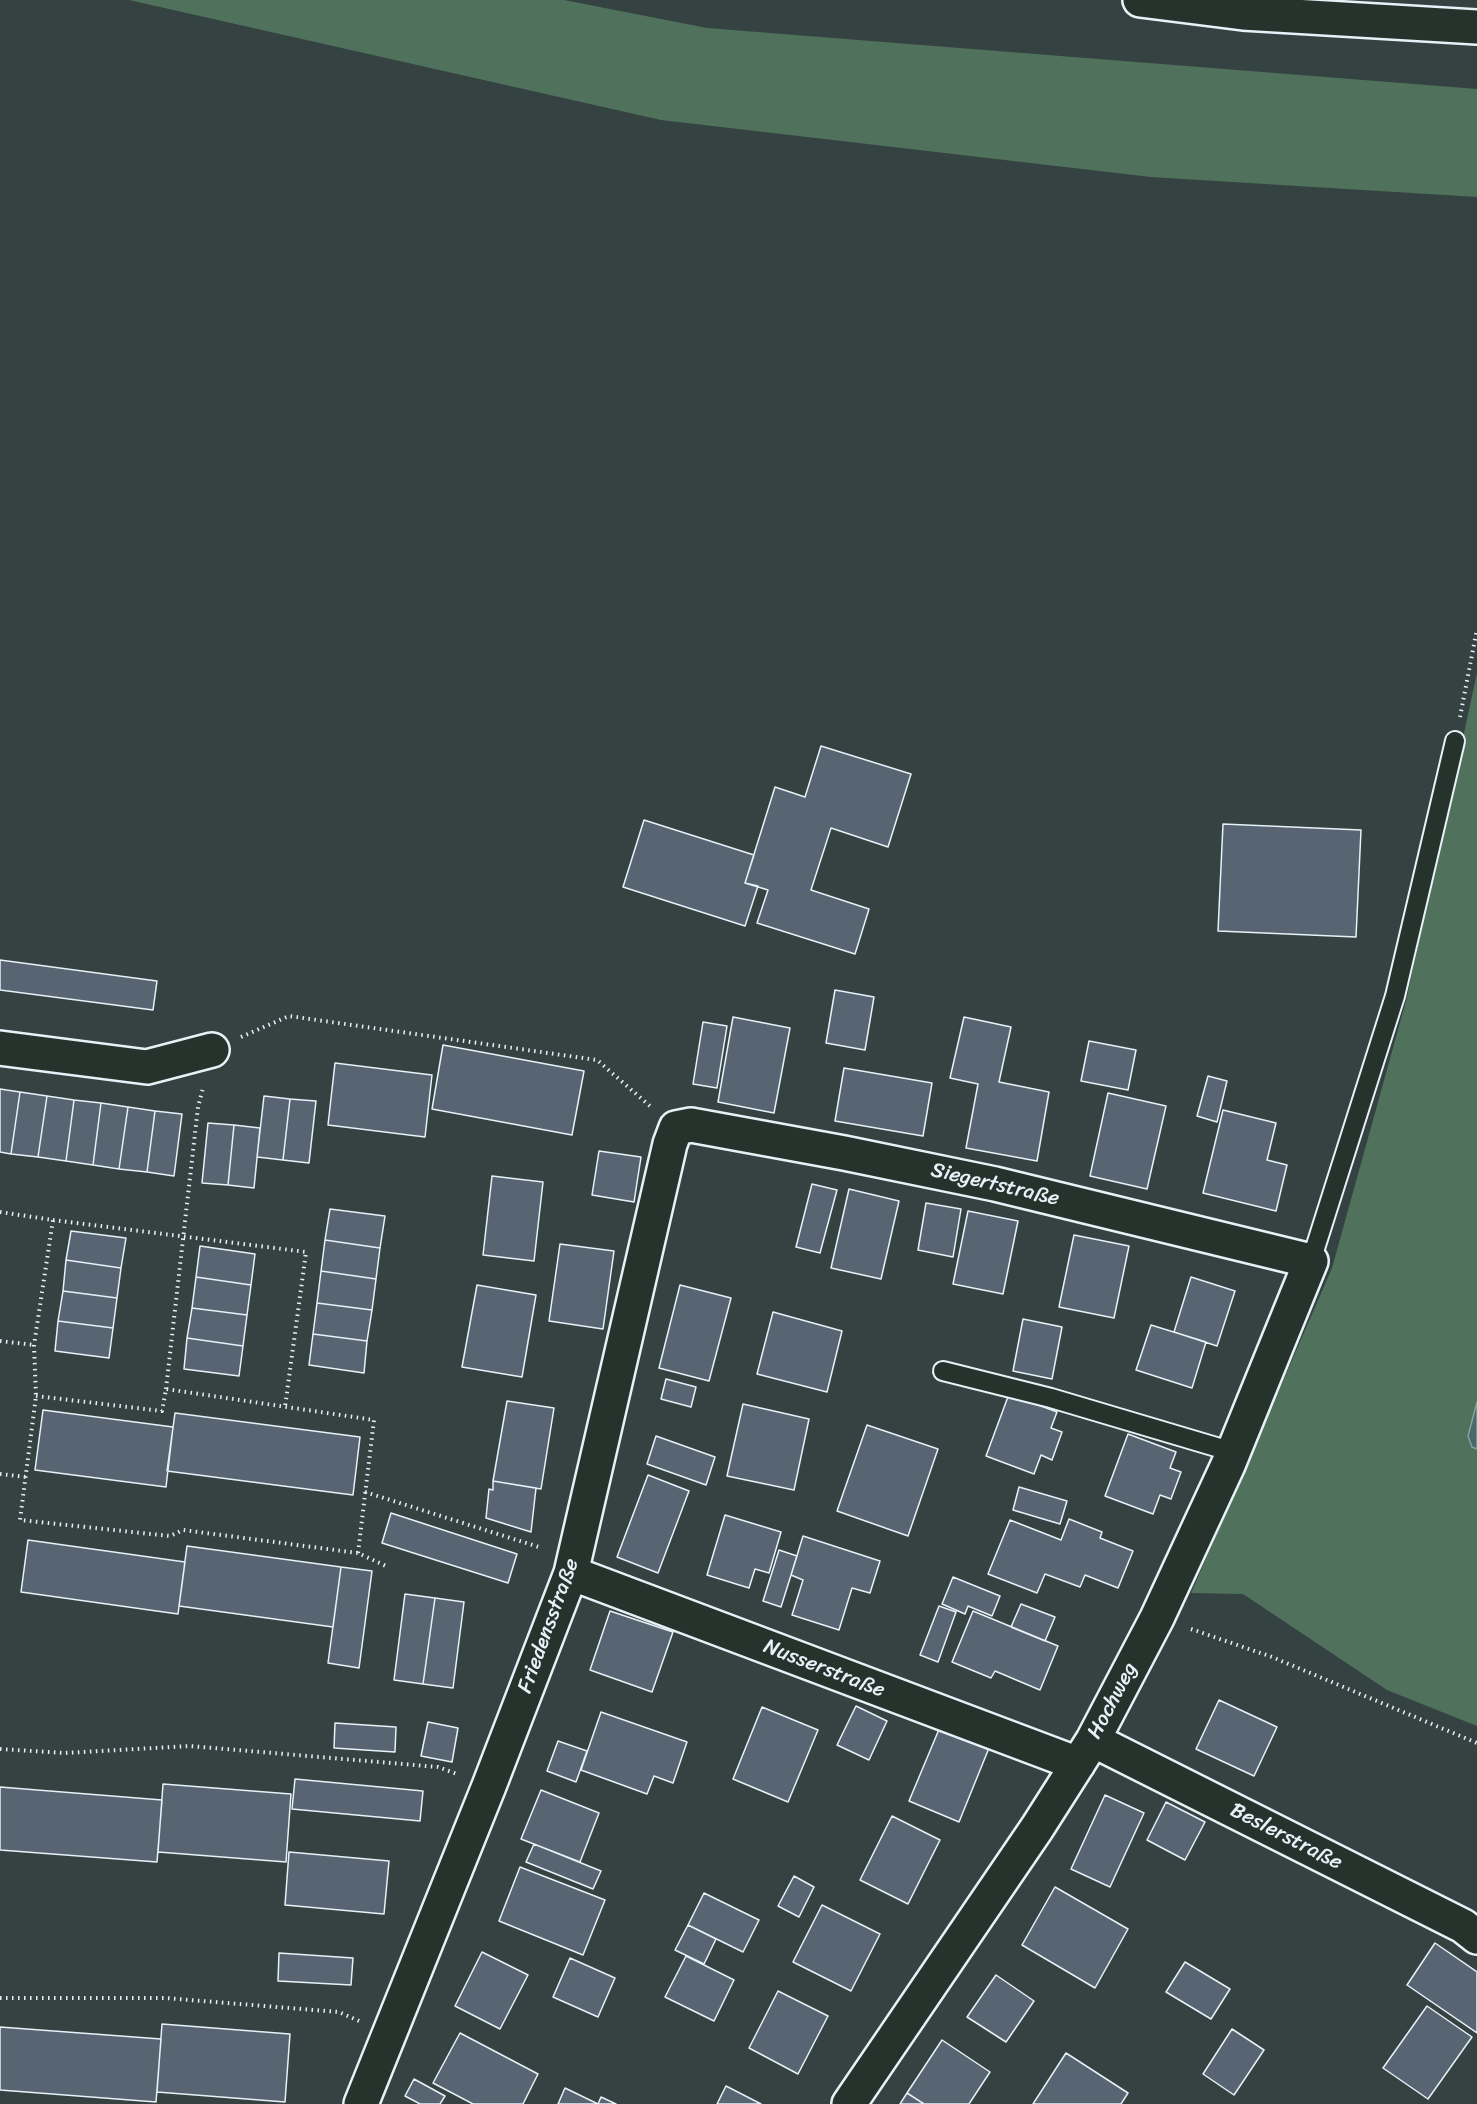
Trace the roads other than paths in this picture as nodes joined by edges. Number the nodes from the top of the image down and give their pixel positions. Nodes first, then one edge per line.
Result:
1 (1140, 0) edge
2 (1477, 27) edge
3 (1455, 741) road end
4 (0, 1048) edge
5 (212, 1050) road end
6 (676, 1128) joint
7 (1311, 1261) junction
8 (943, 1371) dead end
9 (1233, 1452) junction
10 (573, 1566) junction
11 (1085, 1752) junction
12 (1477, 1937) edge
13 (361, 2104) edge
14 (849, 2104) edge

1 - 2 main road
3 - 7 lane
4 - 5 main road
6 - 7 main road, Siegertstraße
6 - 10 main road, Friedensstraße
7 - 9 main road, Hochweg
8 - 9 lane
9 - 11 main road, Hochweg
10 - 11 main road, Nusserstraße
10 - 13 main road, Friedensstraße
11 - 12 main road, Beslerstraße
11 - 14 main road, Hochweg

